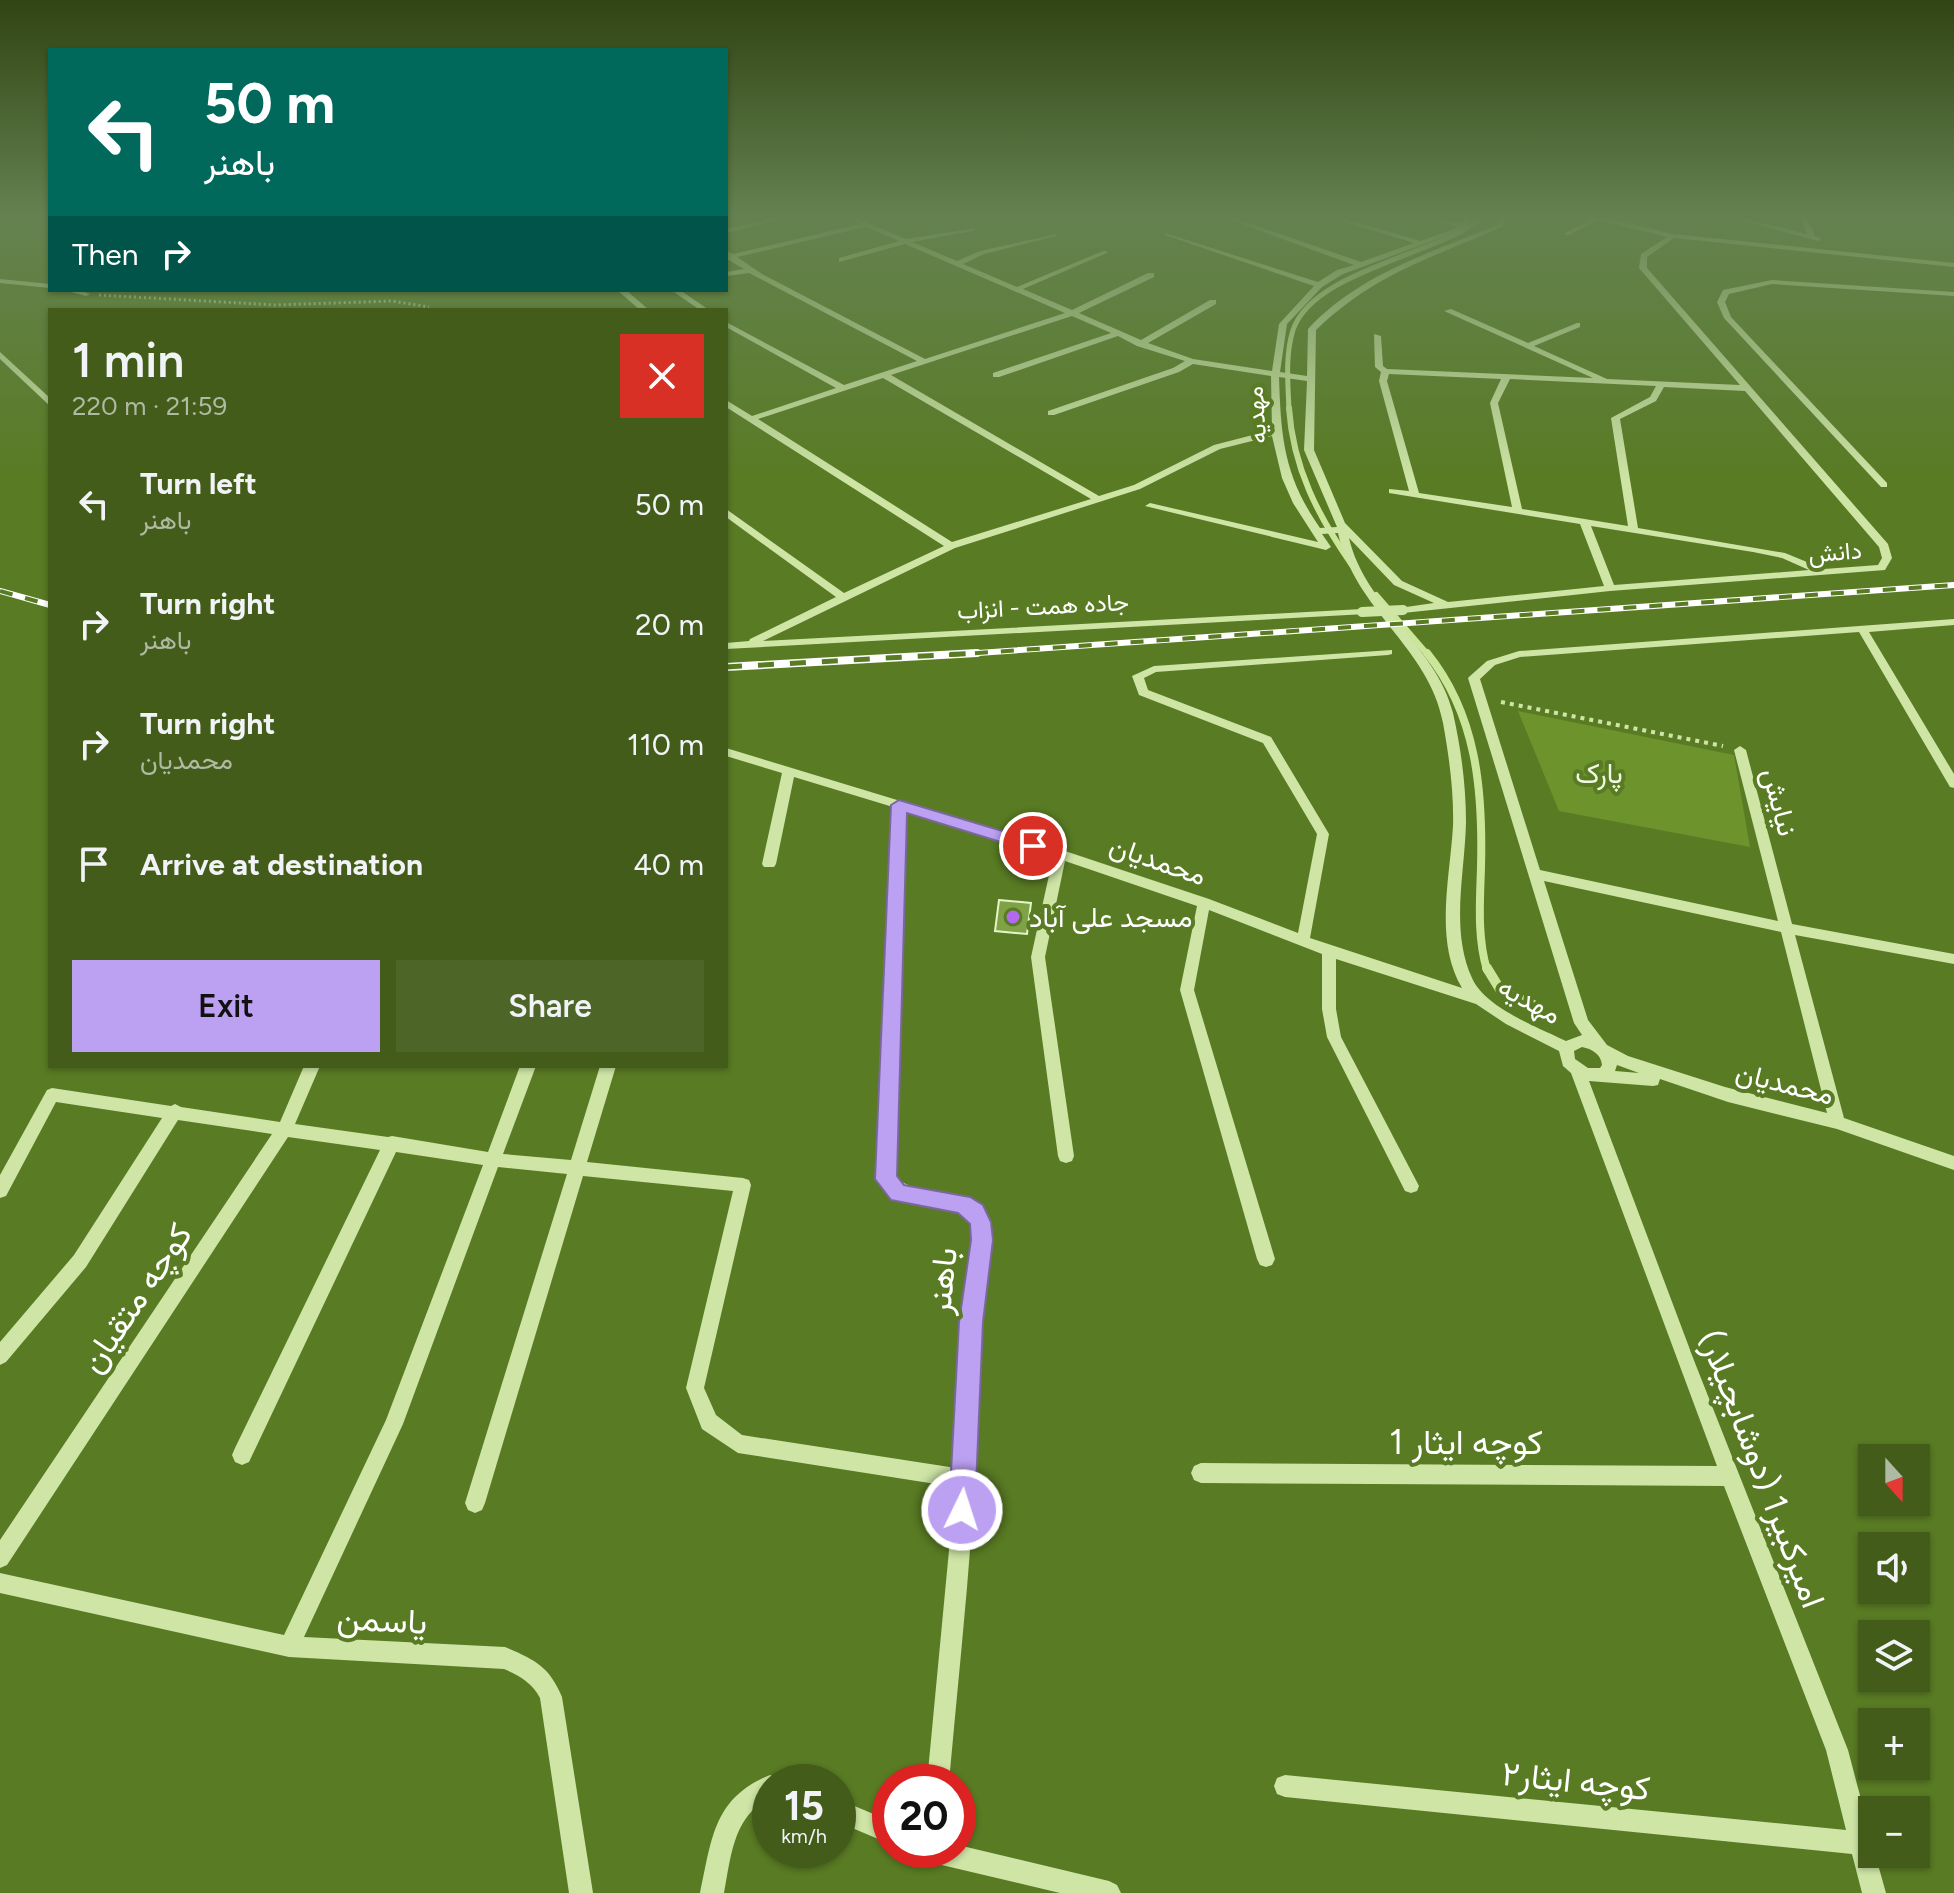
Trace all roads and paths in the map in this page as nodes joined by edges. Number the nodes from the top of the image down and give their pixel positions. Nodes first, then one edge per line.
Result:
1 (820, 306) edge
2 (1061, 306) edge
3 (1087, 306) edge
4 (1205, 306) edge
5 (1299, 306) edge
6 (1333, 306) edge
7 (1676, 306) edge
8 (1723, 306) edge
9 (1448, 311) dead end
10 (1075, 312) junction
11 (728, 325) edge
12 (1577, 325) dead end
13 (1115, 334) junction
14 (1377, 336) dead end
15 (1140, 344) junction
16 (1528, 346) junction
17 (0, 354) edge
18 (923, 361) junction
19 (1192, 361) junction
20 (1385, 371) junction
21 (884, 375) junction
22 (996, 375) dead end
23 (1275, 375) junction
24 (1506, 378) junction
25 (1309, 379) junction
26 (1616, 385) junction
27 (1660, 387) junction
28 (842, 388) junction
29 (1745, 388) junction
30 (48, 401) edge
31 (728, 404) edge
32 (1051, 413) dead end
33 (750, 419) junction
34 (1276, 432) junction
35 (1884, 485) dead end
36 (1392, 491) dead end
37 (1415, 494) junction
38 (1098, 499) junction
39 (1150, 506) dead end
40 (1517, 510) junction
41 (728, 513) edge
42 (1584, 521) junction
43 (1312, 526) junction
44 (1341, 527) junction
45 (1633, 529) junction
46 (951, 546) junction
47 (1826, 574) junction
48 (1610, 588) junction
49 (844, 598) junction
50 (1448, 605) junction
51 (1403, 610) joint
52 (1954, 622) edge
53 (1862, 629) junction
54 (746, 645) junction
55 (728, 646) edge
56 (1388, 652) dead end
57 (1481, 698) junction
58 (1740, 750) joint
59 (728, 753) edge
60 (789, 771) junction
61 (1954, 784) edge
62 (899, 805) junction
63 (1060, 854) junction
64 (769, 864) dead end
65 (1535, 874) junction
66 (1204, 903) junction
67 (1786, 928) junction
68 (1303, 941) junction
69 (1329, 951) junction
70 (1954, 959) edge
71 (1478, 999) junction
72 (1566, 1048) junction
73 (1602, 1049) junction
74 (311, 1068) edge
75 (527, 1068) edge
76 (607, 1068) edge
77 (1578, 1071) junction
78 (1599, 1076) junction
79 (1728, 1095) junction
80 (175, 1111) junction
81 (1837, 1122) junction
82 (284, 1130) junction
83 (392, 1143) junction
84 (1066, 1156) dead end
85 (495, 1160) junction
86 (1954, 1163) edge
87 (576, 1170) junction
88 (1411, 1186) dead end
89 (0, 1191) edge
90 (1266, 1259) dead end
91 (0, 1356) edge
92 (242, 1455) dead end
93 (1201, 1473) dead end
94 (1730, 1476) junction
95 (965, 1479) junction
96 (475, 1503) dead end
97 (0, 1558) edge
98 (0, 1583) edge
99 (289, 1647) junction
100 (940, 1764) edge
101 (1285, 1786) dead end
102 (752, 1793) edge
103 (1858, 1831) edge
104 (1858, 1843) edge
105 (976, 1861) edge
106 (1868, 1868) edge
107 (581, 1893) edge
108 (712, 1893) edge
109 (1109, 1893) edge
110 (1874, 1893) edge

1 - 18 street
2 - 10 street
3 - 10 street
4 - 15 street
5 - 23 street, مهدیه
6 - 25 street
7 - 29 street, دانش
8 - 35 street
9 - 16 street
10 - 13 street
10 - 18 street
11 - 28 street
12 - 16 street
13 - 15 street
13 - 22 street
14 - 20 street
15 - 19 street
16 - 26 street
17 - 30 street
18 - 21 street
19 - 23 street
19 - 32 street
20 - 24 street
20 - 37 street
21 - 28 street
21 - 38 street
23 - 25 street
23 - 34 street, مهدیه
24 - 26 street
24 - 40 street
25 - 44 street
26 - 27 street
27 - 29 street
27 - 45 street
28 - 33 street
29 - 47 street, دانش
31 - 33 street
33 - 46 street
34 - 38 street
34 - 43 street, مهدیه
36 - 37 street
37 - 40 street
38 - 46 street
39 - 43 street
40 - 42 street
41 - 49 street
42 - 45 street
42 - 48 street
43 - 44 street
44 - 50 street
44 - 71 street, مهدیه
45 - 47 street
46 - 49 street
47 - 48 street, دانش
48 - 50 street, دانش
49 - 54 street
50 - 51 street, دانش
51 - 54 street, جاده همت - انزاب, bridge
52 - 53 street
53 - 57 street
53 - 61 street
54 - 55 street, جاده همت - انزاب
56 - 68 street
57 - 58 path, نیایش
57 - 65 street
58 - 67 street, نیایش
59 - 60 street, محمدیان
60 - 62 street, محمدیان
60 - 64 street
62 - 63 street, محمدیان
62 - 95 street, باهنر
63 - 66 street, محمدیان
63 - 84 street
65 - 67 street
65 - 73 street
66 - 68 street, محمدیان
66 - 90 street
67 - 70 street
67 - 81 street, نیایش
68 - 69 street, محمدیان
69 - 71 street, محمدیان
69 - 88 street
71 - 72 street, مهدیه
72 - 73 street
72 - 77 street
73 - 78 street
73 - 79 street
74 - 82 street, کوچه متقیان
75 - 85 street
76 - 87 street
77 - 78 street
77 - 94 street, امیرکبیر1 (دوشابچیلار)
78 - 79 street, محمدیان
79 - 81 street, محمدیان
80 - 82 street
80 - 89 street
80 - 91 street
81 - 86 street, محمدیان
82 - 83 street
82 - 97 street, کوچه متقیان
83 - 85 street
83 - 92 street
85 - 87 street
85 - 99 street
87 - 95 street
87 - 96 street
93 - 94 street, کوچه ایثار 1
94 - 103 street, امیرکبیر1 (دوشابچیلار)
95 - 100 street, باهنر
98 - 99 street, یاسمن
99 - 107 street, یاسمن
101 - 104 street, کوچه ایثار۲
102 - 108 street
105 - 109 street
106 - 110 street, امیرکبیر1 (دوشابچیلار)

